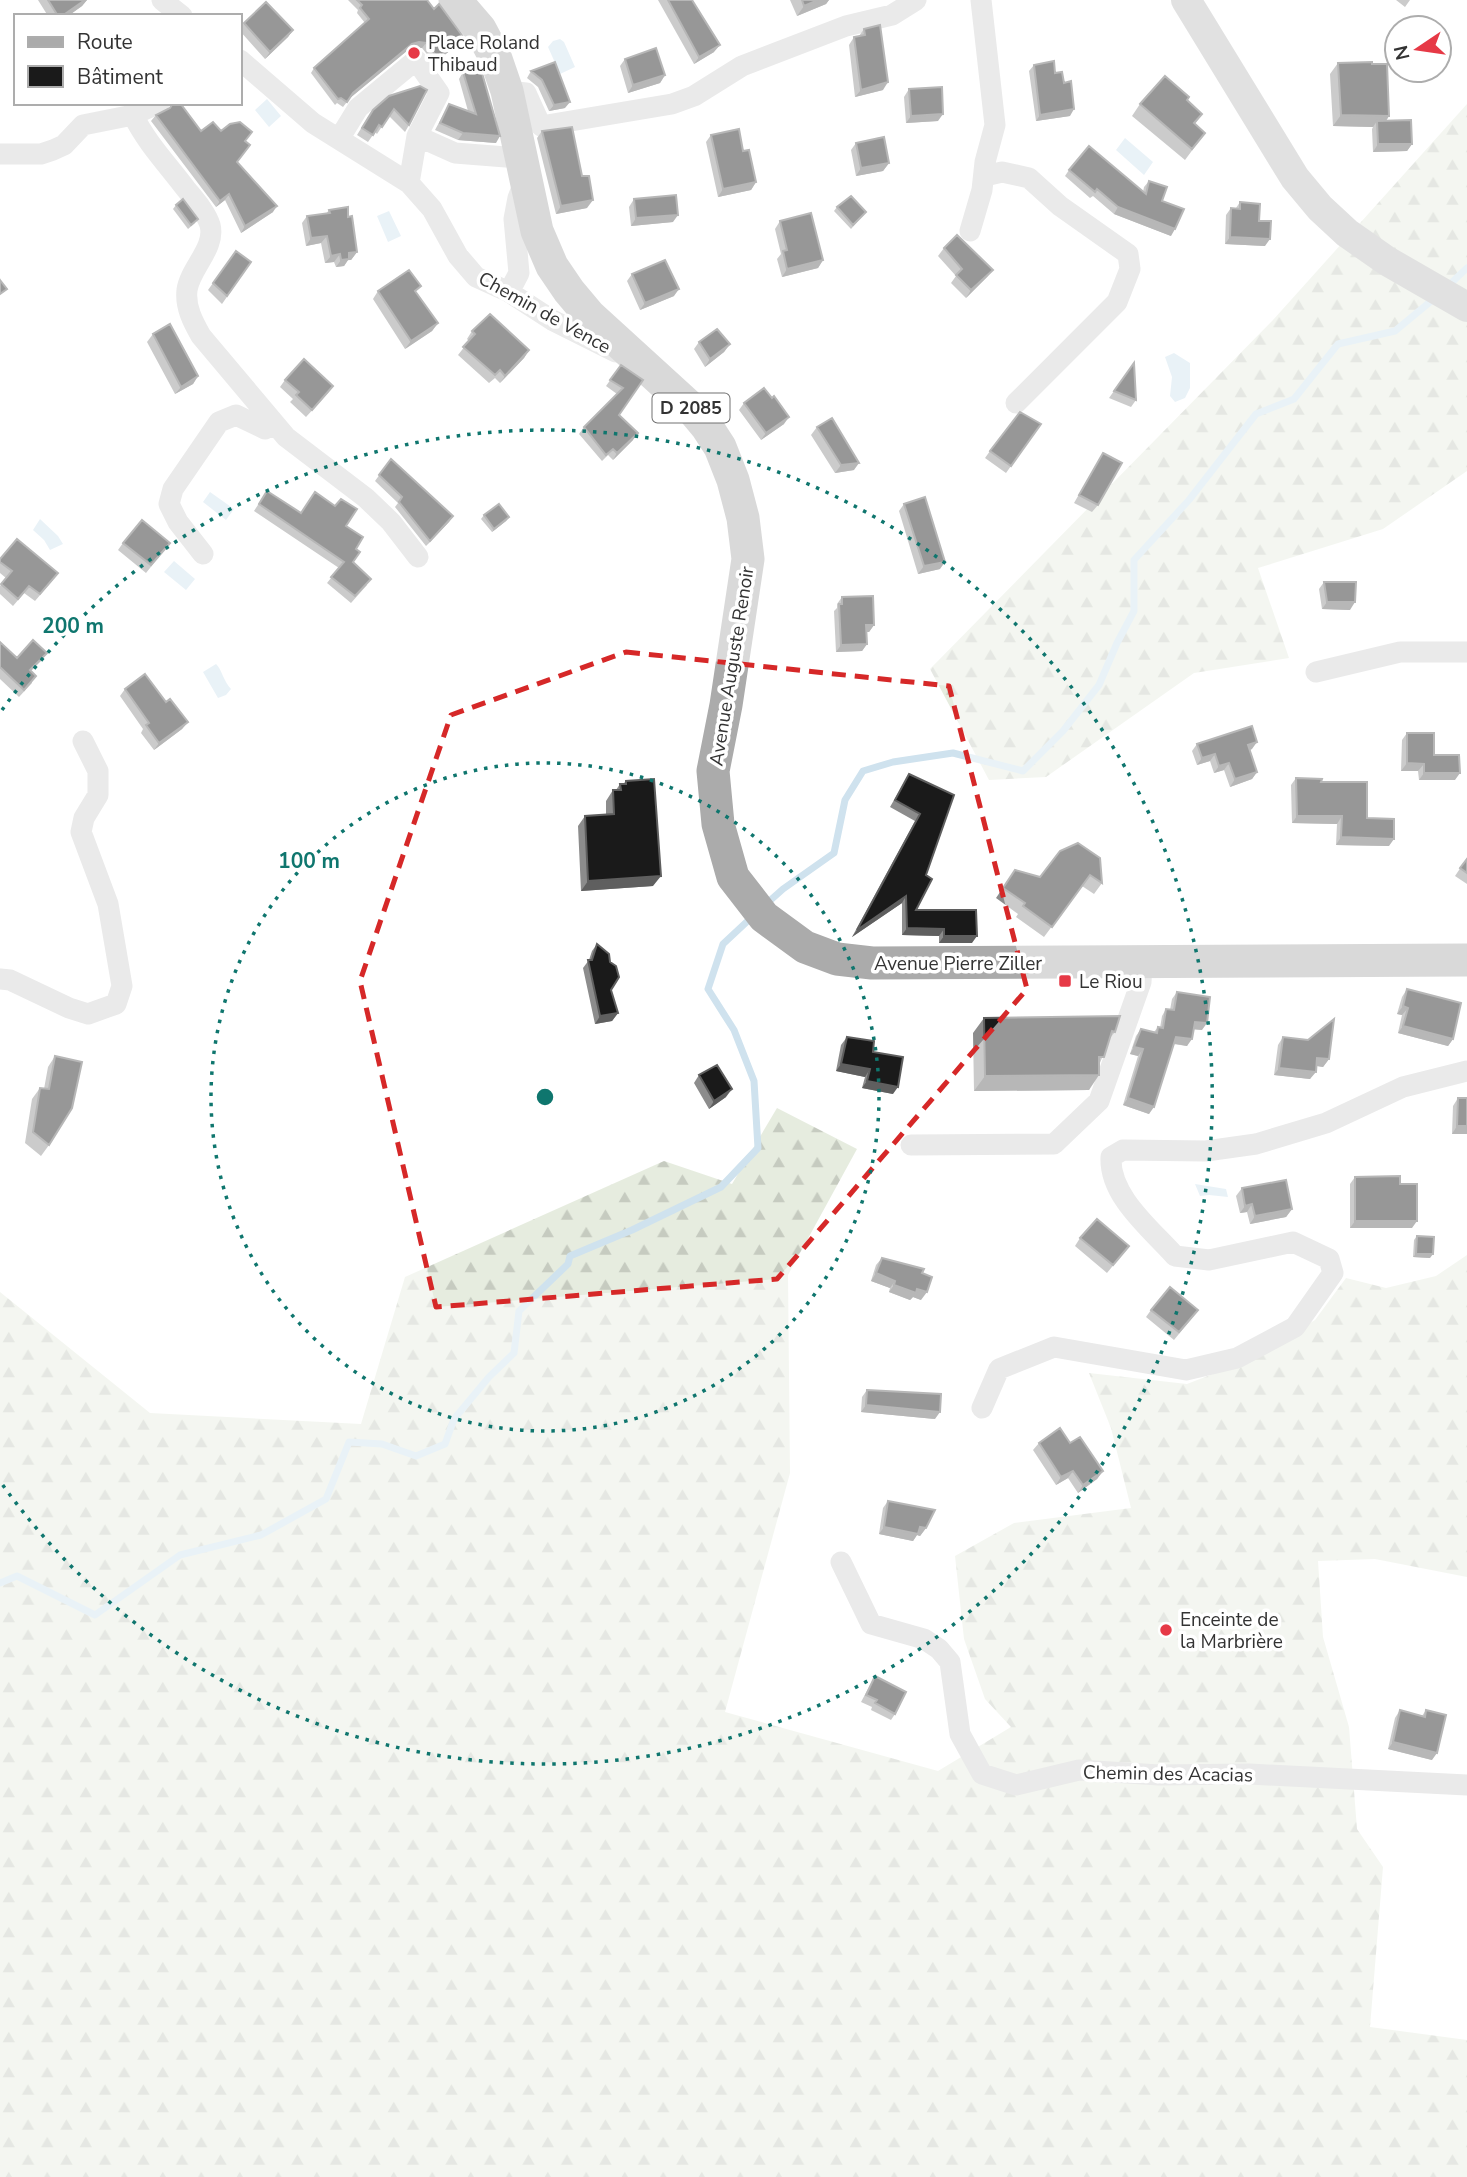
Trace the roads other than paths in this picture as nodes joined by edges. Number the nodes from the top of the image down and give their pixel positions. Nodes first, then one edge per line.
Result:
1 (162, 0) edge
2 (454, 0) edge
3 (916, 0) edge
4 (981, 0) edge
5 (1186, 0) edge
6 (180, 14) edge
7 (242, 62) edge
8 (507, 91) junction
9 (154, 105) edge
10 (132, 115) junction
11 (417, 136) junction
12 (339, 139) junction
13 (0, 154) edge
14 (524, 167) junction
15 (985, 176) junction
16 (410, 184) junction
17 (970, 231) dead end
18 (509, 292) junction
19 (1467, 306) edge
20 (640, 364) junction
21 (1016, 403) dead end
22 (274, 424) junction
23 (203, 554) dead end
24 (418, 556) dead end
25 (1467, 652) edge
26 (1316, 671) dead end
27 (83, 741) dead end
28 (733, 877) joint
29 (1467, 960) edge
30 (1142, 964) junction
31 (0, 979) edge
32 (1467, 1071) edge
33 (911, 1145) dead end
34 (982, 1408) dead end
35 (841, 1562) dead end
36 (1467, 1785) edge

1 - 6 street
2 - 8 main road, Avenue Auguste Renoir / D 2085
3 - 8 street
4 - 15 street
5 - 19 main road
7 - 12 street, Chemin de Vence
8 - 14 main road, Avenue Auguste Renoir / D 2085
9 - 10 street
10 - 13 street
10 - 22 street
11 - 12 street
11 - 14 street
11 - 16 street
12 - 16 street, Chemin de Vence
14 - 18 street
14 - 20 main road, Avenue Auguste Renoir / D 2085
15 - 17 street
15 - 21 street
16 - 18 street, Chemin de Vence
18 - 20 street, Chemin de Vence
20 - 28 main road, Avenue Auguste Renoir / D 2085
22 - 23 street
22 - 24 street
25 - 26 street
27 - 31 street
28 - 30 main road, Avenue Pierre Ziller / D 2085
29 - 30 main road, Avenue Pierre Ziller / D 2085
30 - 33 street
32 - 34 street
35 - 36 street, Chemin des Acacias

